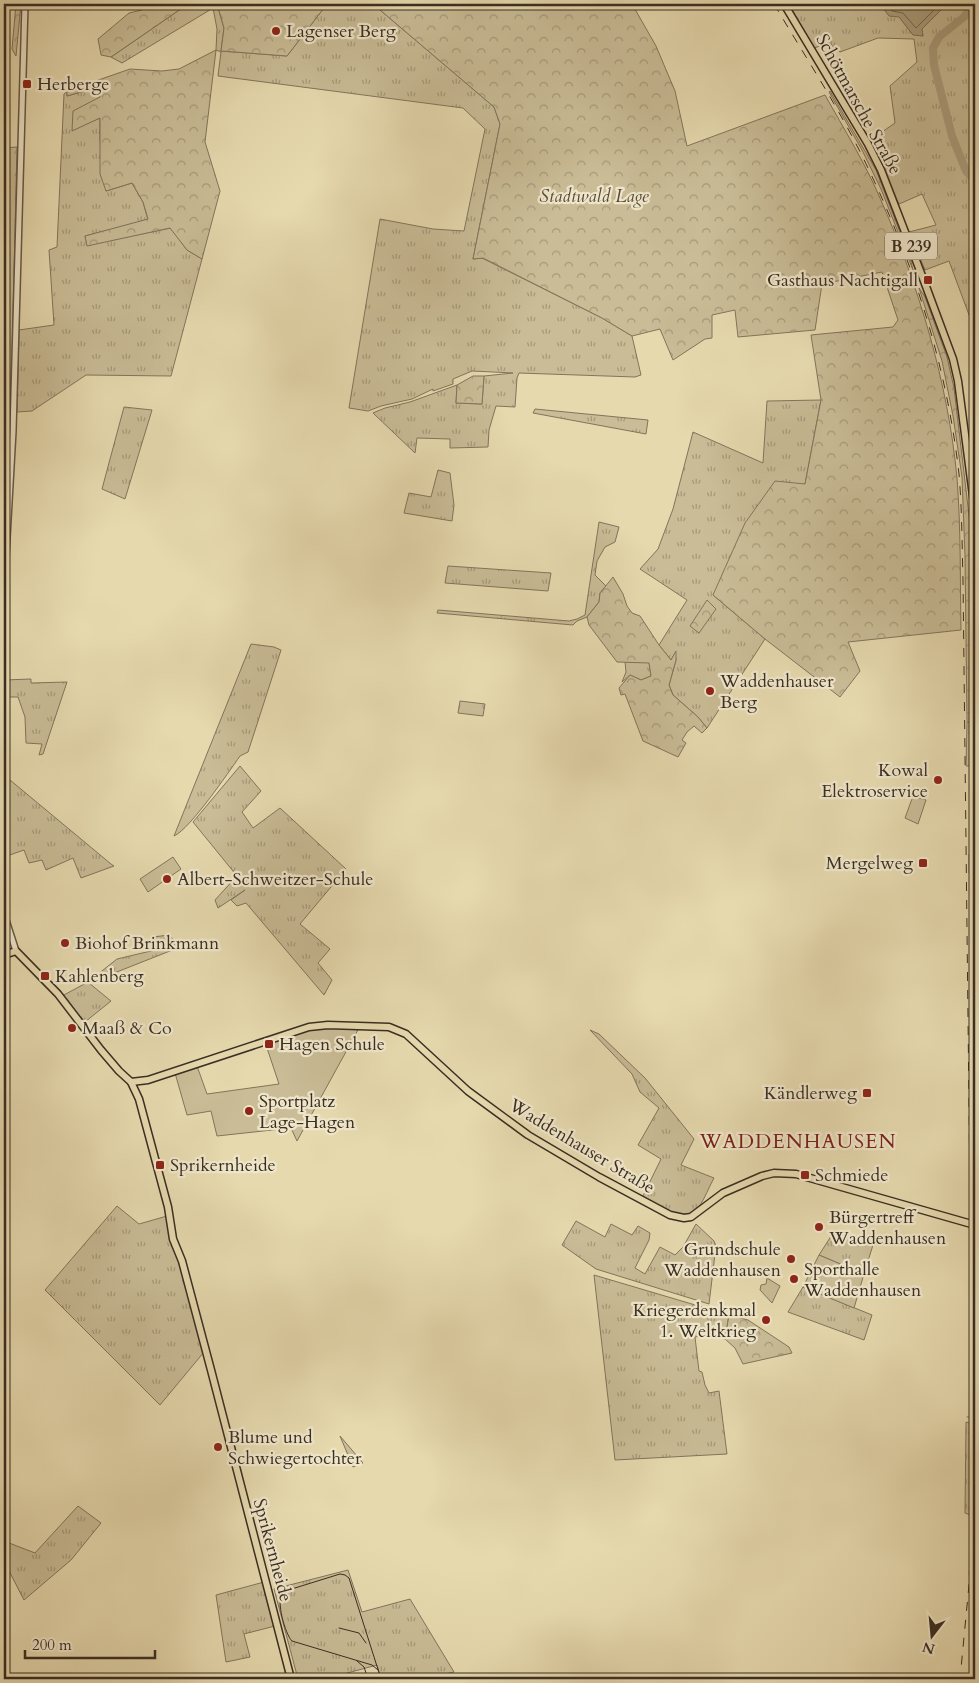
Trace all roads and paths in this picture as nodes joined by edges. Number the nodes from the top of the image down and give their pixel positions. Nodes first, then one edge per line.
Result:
1 (25, 4) edge
2 (784, 4) edge
3 (975, 511) edge
4 (4, 592) edge
5 (4, 914) edge
6 (16, 951) junction
7 (4, 955) edge
8 (131, 1082) junction
9 (975, 1225) edge
10 (291, 1679) edge

1 - 4 street
2 - 3 main road, Schötmarsche Straße / B 239
5 - 6 street
6 - 7 main road
6 - 8 main road
8 - 9 main road, Waddenhauser Straße
8 - 10 main road, Sprikernheide

